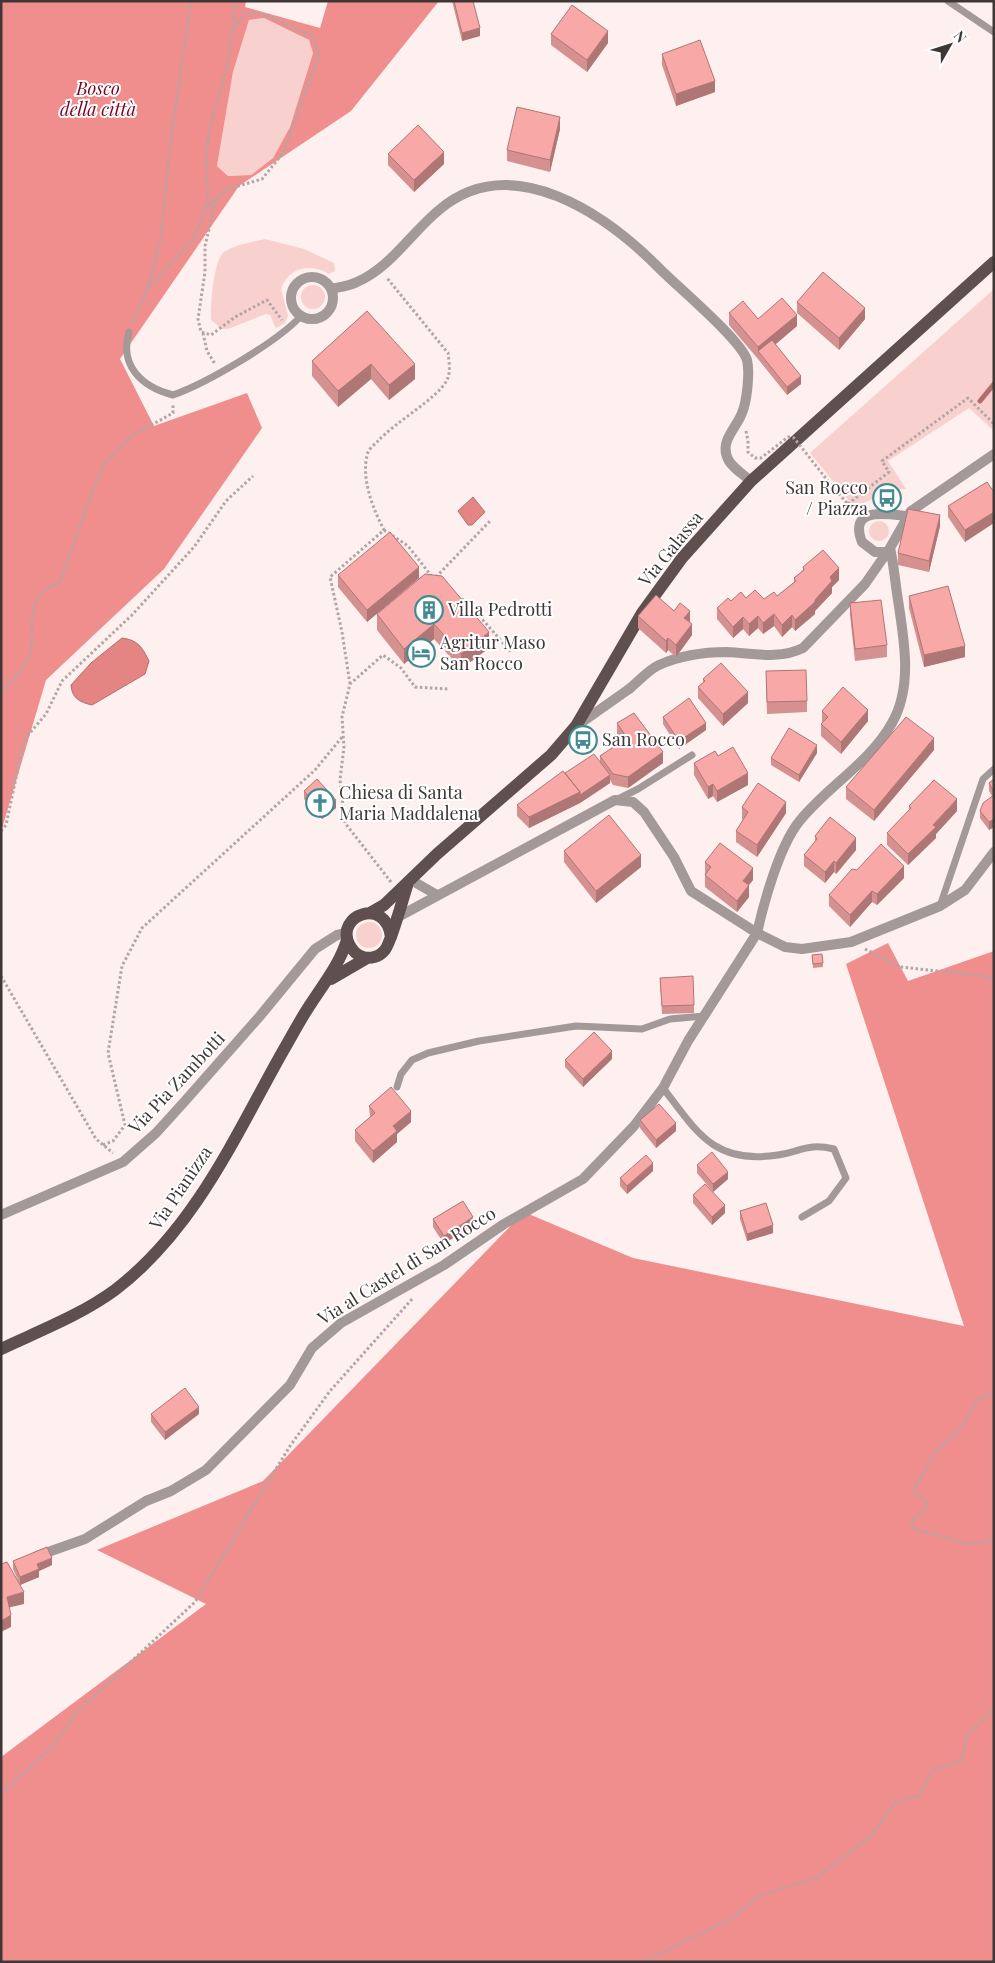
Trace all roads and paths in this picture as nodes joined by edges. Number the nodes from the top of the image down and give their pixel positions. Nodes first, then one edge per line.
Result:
1 (192, 1) edge
2 (235, 1) edge
3 (948, 1) edge
4 (233, 28) junction
5 (994, 32) edge
6 (216, 199) junction
7 (205, 209) junction
8 (994, 262) edge
9 (378, 268) junction
10 (148, 288) junction
11 (331, 289) junction
12 (300, 316) junction
13 (289, 328) junction
14 (129, 332) joint
15 (203, 333) junction
16 (223, 370) junction
17 (173, 396) junction
18 (994, 424) edge
19 (748, 440) dead end
20 (994, 454) edge
21 (253, 476) dead end
22 (751, 481) junction
23 (848, 504) junction
24 (853, 510) dead end
25 (907, 516) junction
26 (490, 521) dead end
27 (384, 530) junction
28 (888, 550) junction
29 (434, 580) junction
30 (437, 584) edge
31 (453, 593) edge
32 (511, 652) dead end
33 (350, 684) junction
34 (448, 689) dead end
35 (1, 692) edge
36 (576, 726) junction
37 (344, 736) junction
38 (692, 755) dead end
39 (994, 769) edge
40 (615, 800) junction
41 (1, 831) edge
42 (994, 852) edge
43 (406, 886) junction
44 (437, 895) junction
45 (940, 906) junction
46 (370, 913) junction
47 (396, 918) junction
48 (757, 933) junction
49 (347, 936) junction
50 (391, 937) junction
51 (851, 942) junction
52 (367, 958) junction
53 (1, 976) edge
54 (994, 980) edge
55 (326, 981) junction
56 (704, 1016) junction
57 (397, 1087) dead end
58 (663, 1088) junction
59 (103, 1145) junction
60 (123, 1162) junction
61 (1, 1216) edge
62 (802, 1217) dead end
63 (417, 1294) dead end
64 (1, 1349) edge
65 (994, 1392) edge
66 (994, 1540) edge
67 (29, 1559) edge
68 (994, 1709) edge
69 (1, 1794) edge
70 (642, 1962) edge

1 - 10 path
2 - 4 path
3 - 5 lane
4 - 6 path
4 - 7 path
6 - 7 path
6 - 15 path
7 - 10 path
8 - 22 main road, Via Galassa
9 - 11 street
9 - 22 street
9 - 27 path
10 - 14 path
11 - 12 street
11 - 12 street
12 - 13 lane
13 - 15 path
13 - 16 lane
14 - 17 lane
15 - 16 path
16 - 17 lane
17 - 35 path
18 - 23 path
19 - 23 path, bridge
20 - 25 street
21 - 41 path
22 - 36 main road, Via Galassa
23 - 24 path
25 - 28 street
25 - 28 street
26 - 29 path
27 - 29 path
27 - 33 path
28 - 36 street
28 - 48 street, Via al Castel di San Rocco
29 - 30 path
31 - 32 path
33 - 34 path
33 - 37 path
36 - 43 main road, Via Galassa
37 - 43 path
37 - 59 path
38 - 40 lane
39 - 45 lane
40 - 44 street
40 - 48 street
42 - 45 street
43 - 44 street
43 - 46 main road, Via Galassa
43 - 47 main road, Via Galassa
44 - 47 street
45 - 51 street
46 - 49 main road, Via Pianizza
46 - 50 main road
47 - 50 main road, Via Galassa
48 - 51 street
48 - 56 street, Via al Castel di San Rocco
49 - 52 main road
49 - 55 main road, Via Pianizza
49 - 60 street, Via Pia Zambotti
50 - 52 main road, Via Pianizza
51 - 54 path
52 - 55 main road, Via Pianizza
53 - 59 path
55 - 64 main road, Via Pianizza
56 - 57 lane
56 - 58 street, Via al Castel di San Rocco
58 - 62 lane
58 - 67 street, Via al Castel di San Rocco
59 - 60 path
60 - 61 street, Via Pia Zambotti
63 - 69 path
65 - 66 path
68 - 70 path

